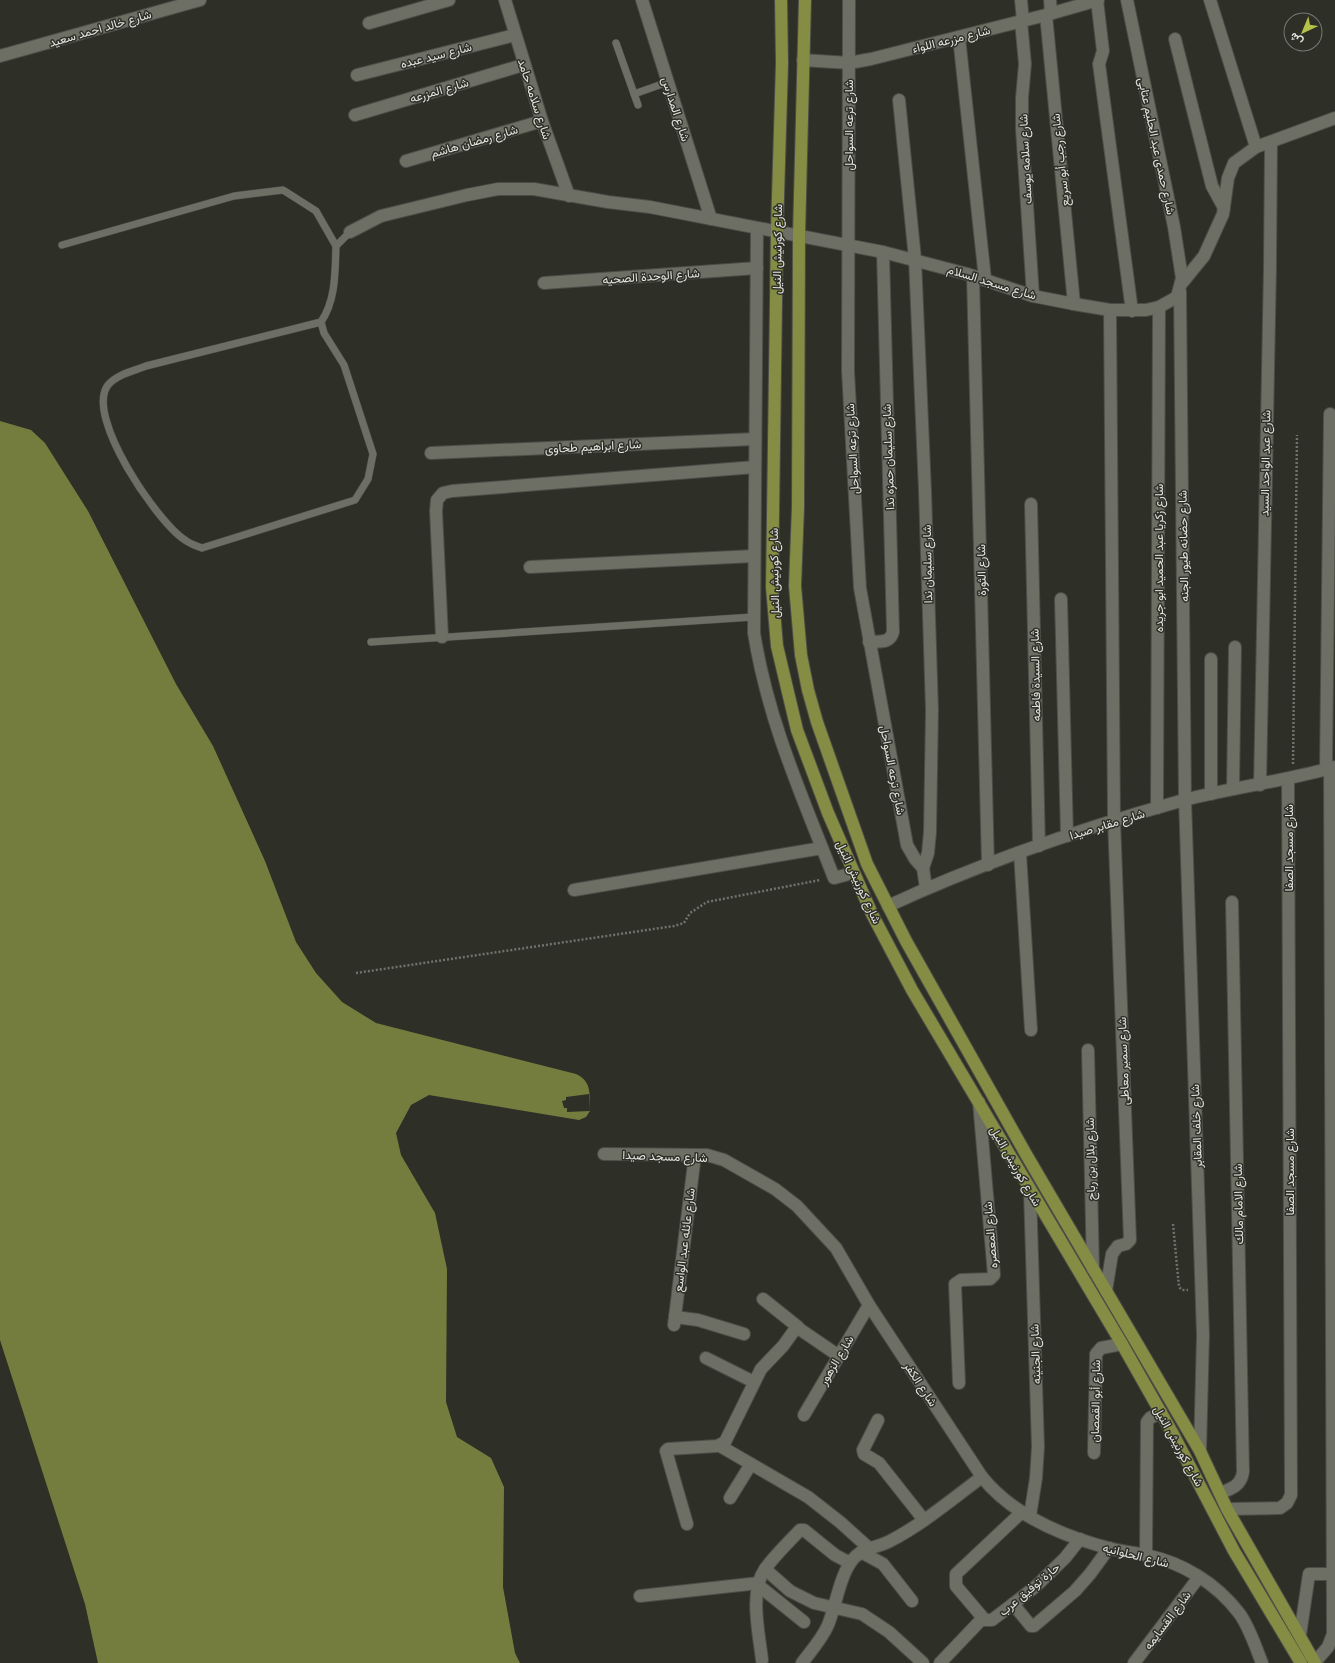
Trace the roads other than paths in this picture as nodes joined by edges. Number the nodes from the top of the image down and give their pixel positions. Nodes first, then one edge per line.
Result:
1 (200, 0) edge
2 (449, 0) edge
3 (505, 0) edge
4 (642, 0) edge
5 (781, 0) edge
6 (805, 0) edge
7 (849, 0) edge
8 (1021, 0) edge
9 (1050, 0) edge
10 (1098, 0) edge
11 (1127, 0) edge
12 (1210, 0) edge
13 (1049, 14) junction
14 (1022, 21) junction
15 (369, 23) dead end
16 (515, 35) junction
17 (959, 37) junction
18 (1175, 39) dead end
19 (616, 43) dead end
20 (0, 56) edge
21 (802, 60) junction
22 (849, 63) junction
23 (523, 65) junction
24 (357, 75) dead end
25 (668, 82) junction
26 (634, 94) junction
27 (899, 100) dead end
28 (638, 105) dead end
29 (355, 115) dead end
30 (1335, 118) edge
31 (542, 121) junction
32 (1270, 142) junction
33 (1256, 147) junction
34 (406, 161) dead end
35 (569, 196) junction
36 (1224, 208) junction
37 (711, 219) junction
38 (757, 228) junction
39 (777, 230) junction
40 (350, 232) joint
41 (799, 235) junction
42 (62, 245) dead end
43 (848, 245) junction
44 (336, 246) junction
45 (883, 252) junction
46 (915, 259) junction
47 (757, 268) junction
48 (979, 278) junction
49 (544, 283) dead end
50 (1181, 287) junction
51 (1033, 296) junction
52 (1074, 304) junction
53 (1159, 307) junction
54 (1110, 310) junction
55 (1132, 311) junction
56 (321, 322) junction
57 (1330, 414) dead end
58 (755, 439) junction
59 (431, 453) dead end
60 (755, 467) junction
61 (1031, 504) dead end
62 (754, 556) junction
63 (530, 567) dead end
64 (1061, 599) dead end
65 (753, 617) junction
66 (442, 637) junction
67 (371, 642) dead end
68 (869, 642) junction
69 (1235, 647) dead end
70 (1211, 659) dead end
71 (817, 722) junction
72 (797, 730) junction
73 (1331, 769) edge
74 (1290, 779) junction
75 (1260, 785) junction
76 (1233, 789) junction
77 (1211, 794) junction
78 (1185, 800) junction
79 (1157, 808) junction
80 (1114, 820) junction
81 (1067, 836) junction
82 (1039, 846) junction
83 (822, 848) junction
84 (1020, 853) junction
85 (988, 865) junction
86 (923, 868) junction
87 (853, 872) junction
88 (926, 888) junction
89 (574, 890) dead end
90 (1232, 902) dead end
91 (888, 906) junction
92 (1031, 1030) dead end
93 (1088, 1050) dead end
94 (979, 1102) junction
95 (604, 1154) dead end
96 (695, 1155) junction
97 (1030, 1192) junction
98 (1093, 1268) junction
99 (862, 1290) joint
100 (1106, 1291) junction
101 (763, 1299) dead end
102 (869, 1305) junction
103 (798, 1328) junction
104 (744, 1334) dead end
105 (1122, 1344) junction
106 (839, 1356) junction
107 (706, 1358) dead end
108 (754, 1382) junction
109 (959, 1384) dead end
110 (1161, 1412) junction
111 (804, 1415) dead end
112 (878, 1420) dead end
113 (720, 1446) junction
114 (1200, 1452) junction
115 (1094, 1453) dead end
116 (751, 1464) junction
117 (982, 1477) junction
118 (1220, 1494) junction
119 (730, 1498) dead end
120 (1227, 1509) junction
121 (1026, 1514) junction
122 (924, 1520) junction
123 (687, 1524) dead end
124 (1080, 1539) junction
125 (1109, 1548) junction
126 (865, 1551) junction
127 (1146, 1555) junction
128 (850, 1563) junction
129 (765, 1569) junction
130 (1334, 1574) edge
131 (1199, 1577) junction
132 (759, 1584) junction
133 (640, 1596) dead end
134 (912, 1601) dead end
135 (1013, 1604) junction
136 (834, 1608) junction
137 (984, 1619) junction
138 (804, 1622) dead end
139 (1334, 1634) edge
140 (1300, 1635) junction
141 (762, 1660) dead end
142 (802, 1663) edge
143 (923, 1663) edge
144 (940, 1663) edge
145 (1134, 1663) edge
146 (1262, 1663) edge
147 (1301, 1663) edge
148 (1315, 1663) edge

1 - 20 street, شارع خالد احمد سعيد
2 - 15 street
3 - 16 street, شارع سلامه حامد
4 - 25 street, شارع المدارس
5 - 39 main road, شارع كورنيش النيل
6 - 21 main road, شارع كورنيش النيل
7 - 22 street, شارع ترعه السواحل
8 - 14 street, شارع سلامه يوسف
9 - 13 street, شارع رجب أبو سريع
10 - 13 street, شارع مزرعه اللواء
10 - 55 street
11 - 50 street, شارع حمدى عبد الحليم عتابى
12 - 33 street
13 - 14 street, شارع مزرعه اللواء
13 - 52 street, شارع رجب أبو سريع
14 - 17 street, شارع مزرعه اللواء
14 - 51 street, شارع سلامه يوسف
16 - 23 street, شارع سلامه حامد
16 - 24 street, شارع سيد عبده
17 - 22 street, شارع مزرعه اللواء
17 - 48 street, شارع الثورة
18 - 36 street
19 - 26 lane
21 - 22 street, شارع مزرعه اللواء
21 - 41 main road, شارع كورنيش النيل
22 - 43 street, شارع ترعه السواحل
23 - 29 street, شارع المزرعه
23 - 31 street, شارع سلامه حامد
25 - 26 lane
25 - 37 street, شارع المدارس
26 - 28 lane
27 - 46 street, شارع سليمان ندا
30 - 32 street, شارع مسجد السلام
31 - 34 street, شارع رمضان هاشم
31 - 35 street, شارع سلامه حامد
32 - 33 street, شارع مسجد السلام
32 - 75 street, شارع عبد الواحد السيد
33 - 36 street, شارع مسجد السلام
35 - 37 street, شارع مسجد السلام
35 - 40 street, شارع مسجد السلام
36 - 50 street, شارع مسجد السلام
37 - 38 street, شارع مسجد السلام
38 - 39 street, شارع مسجد السلام
38 - 47 street
39 - 41 street, شارع مسجد السلام
39 - 72 main road, شارع كورنيش النيل
40 - 44 lane
41 - 43 street, شارع مسجد السلام
41 - 71 main road, شارع كورنيش النيل
42 - 44 lane
43 - 45 street, شارع مسجد السلام
43 - 68 street, شارع ترعه السواحل
44 - 56 lane
45 - 46 street, شارع مسجد السلام
45 - 68 street, شارع سليمان حمزه ندا
46 - 48 street, شارع مسجد السلام
46 - 86 street, شارع سليمان ندا
47 - 49 street, شارع الوحدة الصحيه
47 - 58 street
48 - 51 street, شارع مسجد السلام
48 - 85 street, شارع الثورة
50 - 53 street, شارع مسجد السلام
50 - 78 street, شارع حضانه طيور الجنه
51 - 52 street, شارع مسجد السلام
52 - 54 street, شارع مسجد السلام
53 - 55 street, شارع مسجد السلام
53 - 79 street, شارع زكريا عبد الحميد ابو جريده
54 - 55 street, شارع مسجد السلام
54 - 80 street
56 - 56 lane
57 - 73 street
58 - 59 street, شارع ابراهيم طحاوى
58 - 60 street
60 - 62 street
60 - 66 street
61 - 82 street, شارع السيدة فاطمه
62 - 63 street
62 - 65 street
64 - 81 street
65 - 66 lane
65 - 83 street
66 - 67 lane
68 - 86 street, شارع ترعه السواحل
69 - 76 street
70 - 77 street
71 - 72 main road
71 - 91 main road, شارع كورنيش النيل
72 - 87 main road, شارع كورنيش النيل
73 - 74 street, شارع مقابر صيدا
73 - 130 street
74 - 75 street, شارع مقابر صيدا
74 - 120 street, شارع مسجد الصفا
75 - 76 street, شارع مقابر صيدا
76 - 77 street, شارع مقابر صيدا
77 - 78 street, شارع مقابر صيدا
78 - 79 street, شارع مقابر صيدا
78 - 114 street, شارع خلف المقابر
79 - 80 street, شارع مقابر صيدا
80 - 81 street, شارع مقابر صيدا
80 - 100 street, شارع سمير معاطى
81 - 82 street, شارع مقابر صيدا
82 - 84 street, شارع مقابر صيدا
83 - 87 street
83 - 89 street
84 - 85 street, شارع مقابر صيدا
84 - 92 street
85 - 88 street, شارع مقابر صيدا
86 - 88 street, شارع ترعه السواحل
87 - 94 main road, شارع كورنيش النيل
88 - 91 street, شارع مقابر صيدا
90 - 118 street, شارع الامام مالك
91 - 98 main road, شارع كورنيش النيل
93 - 98 street, شارع بلال بن رباح
94 - 97 main road, شارع كورنيش النيل
94 - 109 street, شارع المعصره
95 - 96 street, شارع مسجد صيدا
96 - 99 street, شارع مسجد صيدا
96 - 104 street, شارع عائله عبد الواسع
97 - 105 main road, شارع كورنيش النيل
97 - 121 street, شارع الجنينه
98 - 100 main road, شارع كورنيش النيل
99 - 102 street, شارع الكفر
100 - 114 main road, شارع كورنيش النيل
101 - 103 street
102 - 106 street, شارع الزهور
102 - 117 street, شارع الكفر
103 - 106 street
103 - 108 street
105 - 110 main road, شارع كورنيش النيل
105 - 115 street, شارع أبو القمصان
106 - 111 street, شارع الزهور
107 - 108 street
108 - 113 street
110 - 127 street
110 - 147 main road, شارع كورنيش النيل
112 - 122 street
113 - 116 street
113 - 123 street
114 - 118 main road, شارع كورنيش النيل
116 - 119 street
116 - 126 street
117 - 121 street, شارع الحلوانيه
117 - 122 street
118 - 120 main road, شارع كورنيش النيل
120 - 140 main road, شارع كورنيش النيل
121 - 124 street, شارع الحلوانيه
121 - 137 street
122 - 126 street
124 - 125 street, شارع الحلوانيه
124 - 135 street, حارة توفيق عرب
125 - 127 street, شارع الحلوانيه
125 - 135 street
126 - 128 street
126 - 134 street
127 - 131 street, شارع الحلوانيه
128 - 129 street
128 - 136 street
129 - 132 street
129 - 136 street
130 - 139 street
130 - 140 street
131 - 145 street, شارع القسايمه
131 - 146 street, شارع الحلوانيه
132 - 133 street
132 - 138 street
132 - 141 street
135 - 137 street, حارة توفيق عرب
136 - 142 street
136 - 143 street
137 - 144 street, حارة توفيق عرب
139 - 148 street
140 - 148 main road, شارع كورنيش النيل

